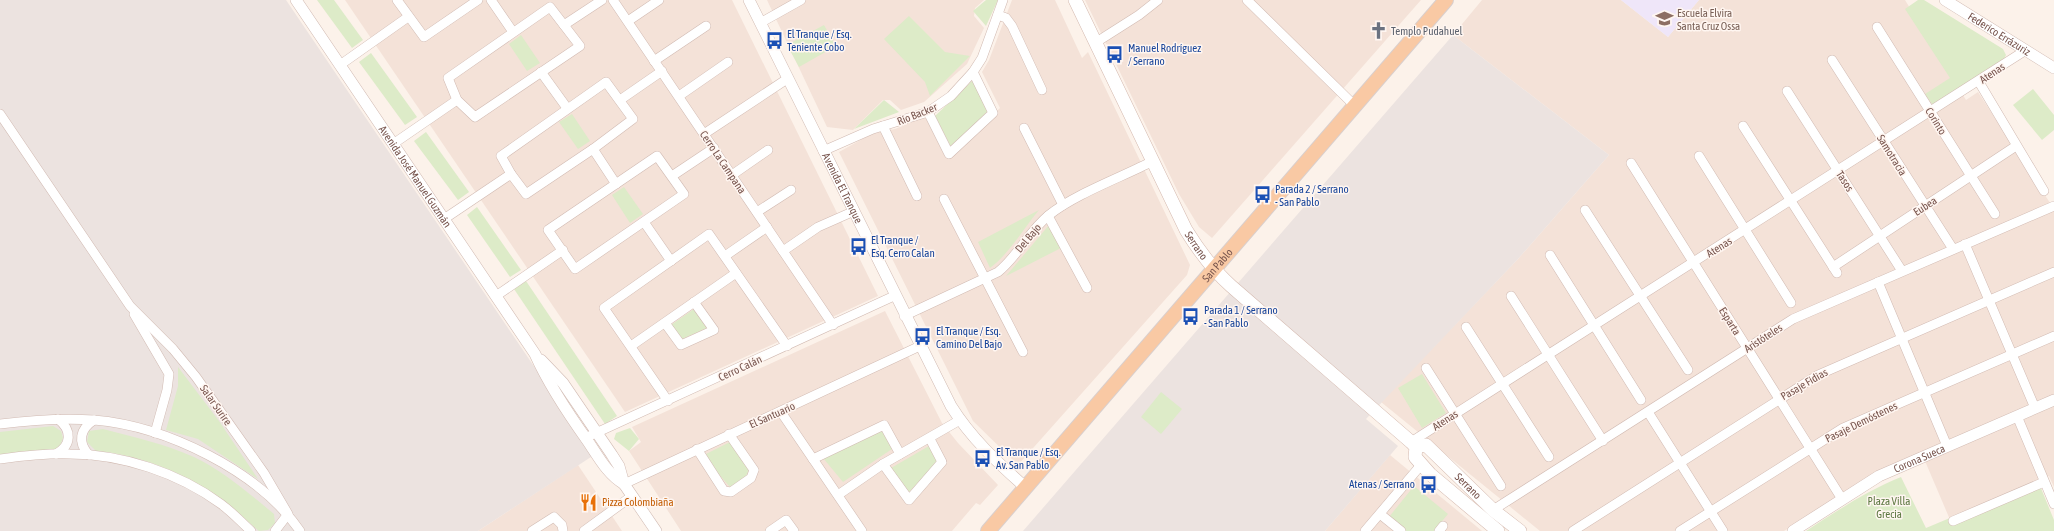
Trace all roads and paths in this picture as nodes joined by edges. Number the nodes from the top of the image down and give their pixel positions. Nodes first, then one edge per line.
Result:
1 (296, 0) edge
2 (397, 0) edge
3 (478, 0) edge
4 (490, 0) edge
5 (602, 0) edge
6 (613, 0) edge
7 (659, 0) edge
8 (748, 0) edge
9 (801, 0) edge
10 (1003, 0) edge
11 (1075, 0) edge
12 (1158, 0) edge
13 (1247, 0) edge
14 (1446, 0) edge
15 (1944, 0) edge
16 (998, 15) junction
17 (408, 17) junction
18 (628, 21) junction
19 (760, 23) junction
20 (564, 25) junction
21 (706, 26) dead end
22 (1877, 27) dead end
23 (513, 32) junction
24 (1095, 43) junction
25 (2026, 50) junction
26 (1832, 60) dead end
27 (654, 61) junction
28 (728, 62) dead end
29 (340, 65) junction
30 (2054, 68) edge
31 (662, 71) junction
32 (541, 72) junction
33 (973, 72) junction
34 (787, 79) junction
35 (1978, 82) junction
36 (1042, 90) dead end
37 (1787, 91) dead end
38 (679, 96) junction
39 (457, 100) junction
40 (620, 100) junction
41 (1355, 106) junction
42 (567, 108) junction
43 (928, 112) junction
44 (1931, 112) junction
45 (0, 114) edge
46 (883, 126) junction
47 (1743, 126) dead end
48 (1024, 128) dead end
49 (704, 134) junction
50 (1884, 142) junction
51 (393, 144) junction
52 (2016, 146) junction
53 (714, 148) junction
54 (593, 149) junction
55 (768, 150) dead end
56 (823, 151) junction
57 (1700, 156) dead end
58 (1153, 162) junction
59 (1630, 163) dead end
60 (1838, 171) junction
61 (511, 174) junction
62 (672, 176) junction
63 (732, 176) junction
64 (1971, 176) junction
65 (616, 184) junction
66 (790, 190) dead end
67 (2044, 191) dead end
68 (917, 196) dead end
69 (944, 199) dead end
70 (1791, 201) junction
71 (1063, 205) junction
72 (1925, 206) junction
73 (2054, 207) edge
74 (1584, 210) dead end
75 (757, 212) junction
76 (852, 212) junction
77 (1995, 214) dead end
78 (1048, 216) junction
79 (444, 219) junction
80 (644, 222) junction
81 (767, 227) junction
82 (1746, 230) junction
83 (1880, 236) junction
84 (1965, 244) junction
85 (1953, 249) junction
86 (562, 250) junction
87 (784, 251) junction
88 (725, 256) junction
89 (1550, 256) dead end
90 (671, 261) junction
91 (1694, 263) junction
92 (1213, 270) junction
93 (1902, 271) junction
94 (2054, 272) edge
95 (736, 273) junction
96 (985, 278) junction
97 (1878, 282) junction
98 (1087, 288) dead end
99 (496, 296) junction
100 (894, 296) junction
101 (1511, 296) dead end
102 (1640, 296) junction
103 (1989, 300) junction
104 (694, 302) junction
105 (1791, 303) dead end
106 (130, 306) junction
107 (904, 316) junction
108 (665, 323) junction
109 (833, 325) junction
110 (1594, 326) junction
111 (1466, 327) dead end
112 (2054, 336) edge
113 (1902, 338) junction
114 (631, 346) junction
115 (787, 346) junction
116 (920, 346) junction
117 (1748, 349) junction
118 (1023, 352) dead end
119 (535, 354) junction
120 (2012, 354) junction
121 (1548, 355) junction
122 (1426, 368) dead end
123 (1688, 370) dead end
124 (1503, 384) junction
125 (1924, 392) junction
126 (1779, 399) junction
127 (1641, 400) dead end
128 (2054, 400) edge
129 (668, 401) junction
130 (2035, 408) junction
131 (781, 412) junction
132 (1648, 412) junction
133 (1455, 414) junction
134 (2017, 416) junction
135 (58, 419) junction
136 (94, 420) junction
137 (960, 420) junction
138 (0, 424) edge
139 (155, 433) junction
140 (597, 433) junction
141 (729, 434) junction
142 (585, 438) junction
143 (930, 439) junction
144 (1603, 441) junction
145 (1413, 445) junction
146 (1947, 446) junction
147 (1810, 448) junction
148 (697, 449) junction
149 (56, 454) junction
150 (89, 454) junction
151 (900, 454) junction
152 (1550, 457) dead end
153 (0, 459) edge
154 (813, 459) junction
155 (1680, 462) junction
156 (883, 464) junction
157 (1421, 465) junction
158 (2044, 482) junction
159 (624, 484) junction
160 (1501, 486) dead end
161 (1025, 487) junction
162 (838, 495) junction
163 (632, 496) junction
164 (1842, 499) junction
165 (2054, 504) edge
166 (1493, 510) junction
167 (1711, 511) junction
168 (288, 514) junction
169 (1380, 514) junction
170 (1953, 521) dead end
171 (859, 530) edge
172 (251, 531) edge
173 (275, 531) edge
174 (300, 531) edge
175 (532, 531) edge
176 (563, 531) edge
177 (584, 531) edge
178 (656, 531) edge
179 (770, 531) edge
180 (794, 531) edge
181 (988, 531) edge
182 (1365, 531) edge
183 (1401, 531) edge
184 (1498, 531) edge
185 (1520, 531) edge
186 (1573, 531) edge
187 (1680, 531) edge
188 (1723, 531) edge
189 (1793, 531) edge

1 - 29 street, Avenida José Manuel Guzmán
2 - 17 street
3 - 17 street
4 - 23 street
5 - 20 street
6 - 18 street, Cerro La Campana
7 - 18 street
8 - 19 street, Avenida El Tranque
9 - 19 street
10 - 16 street, Río Backer
11 - 24 main road, Serrano
12 - 24 street
13 - 41 street
14 - 41 main road, San Pablo
15 - 25 street, Federico Errázuriz
16 - 33 street, Río Backer
16 - 36 street
17 - 29 street
18 - 27 street, Cerro La Campana
19 - 34 street, Avenida El Tranque
20 - 23 street
20 - 32 street
21 - 27 street
22 - 44 street, Corinto
23 - 39 street
24 - 58 main road, Serrano
25 - 30 street, Federico Errázuriz
25 - 35 street, Atenas
26 - 50 street, Samotracia
27 - 31 street, Cerro La Campana
28 - 38 street
29 - 51 street, Avenida José Manuel Guzmán
31 - 38 street, Cerro La Campana
31 - 40 street
32 - 39 street
32 - 42 street
33 - 43 street, Río Backer
33 - 43 street
34 - 49 street
34 - 56 street, Avenida El Tranque
35 - 44 street, Atenas
35 - 52 street
37 - 60 street, Tasos
38 - 49 street, Cerro La Campana
39 - 51 street
40 - 42 street
40 - 54 street
41 - 92 main road, San Pablo
42 - 61 street
43 - 46 street, Río Backer
44 - 50 street, Atenas
44 - 64 street, Corinto
45 - 106 street, Salar Surire
46 - 56 street, Río Backer
46 - 68 street
47 - 70 street
48 - 71 street
49 - 53 street, Cerro La Campana
50 - 60 street, Atenas
50 - 72 street, Samotracia
51 - 79 street, Avenida José Manuel Guzmán
52 - 64 street, Eubea
52 - 67 street
53 - 62 street
53 - 63 street, Cerro La Campana
54 - 61 street
54 - 65 street
55 - 63 street
56 - 76 street, Avenida El Tranque
57 - 82 street
58 - 71 street, Del Bajo
58 - 92 main road, Serrano
59 - 91 street, Esparta
60 - 70 street, Atenas
60 - 83 street, Tasos
61 - 79 street
62 - 65 street
62 - 80 street
63 - 75 street, Cerro La Campana
64 - 72 street, Eubea
64 - 77 street, Corinto
65 - 86 street
66 - 75 street
69 - 96 street
70 - 82 street, Atenas
70 - 83 street, Eubea
71 - 78 street, Del Bajo
72 - 83 street, Eubea
72 - 85 street, Samotracia
73 - 84 street, Aristóteles
74 - 102 street
75 - 81 street, Cerro La Campana
76 - 87 street
76 - 100 street, Avenida El Tranque
78 - 96 street, Del Bajo
78 - 98 street
79 - 99 street, Avenida José Manuel Guzmán
80 - 86 street
80 - 90 street
81 - 87 street, Cerro La Campana
81 - 88 street
82 - 91 street, Atenas
82 - 105 street
83 - 93 street, Tasos
84 - 85 street, Aristóteles
84 - 103 street
85 - 93 street, Aristóteles
86 - 99 street
87 - 109 street, Cerro La Campana
88 - 90 street
88 - 95 street
89 - 110 street
90 - 114 street
91 - 102 street, Atenas
91 - 117 street, Esparta
92 - 145 main road, Serrano
92 - 161 main road, San Pablo
93 - 97 street, Aristóteles
94 - 103 street, Pasaje Fidias
95 - 104 street
95 - 115 street
96 - 107 street, Del Bajo
96 - 118 street
97 - 113 street
97 - 117 street, Aristóteles
99 - 119 street, Avenida José Manuel Guzmán
100 - 107 street, Avenida El Tranque
100 - 109 street, Cerro Calán
101 - 121 street
102 - 110 street, Atenas
102 - 123 street
103 - 113 street, Pasaje Fidias
103 - 120 street
104 - 108 street
104 - 108 street
106 - 139 street, Salar Surire
106 - 168 street, Salar Surire
107 - 116 street, Avenida El Tranque
108 - 114 street
109 - 115 street, Cerro Calán
110 - 121 street, Atenas
110 - 127 street
111 - 124 street
112 - 120 street, Pasaje Demóstenes
113 - 125 street
113 - 126 street, Pasaje Fidias
114 - 129 street
115 - 129 street, Cerro Calán
116 - 131 street, El Santuario
116 - 137 street, Avenida El Tranque
117 - 126 street, Esparta
117 - 132 street, Aristóteles
119 - 140 street, Avenida José Manuel Guzmán
119 - 142 street, Avenida José Manuel Guzmán
120 - 125 street, Pasaje Demóstenes
120 - 130 street
121 - 124 street, Atenas
121 - 144 street
122 - 133 street
124 - 133 street, Atenas
124 - 152 street
125 - 146 street
125 - 147 street, Pasaje Demóstenes
126 - 147 street, Esparta
126 - 155 street, Pasaje Fidias
128 - 130 street, Corona Sueca
129 - 140 street, Cerro Calán
130 - 134 street, Corona Sueca
131 - 141 street, El Santuario
131 - 154 street
132 - 144 street, Aristóteles
132 - 155 street
133 - 145 street, Atenas
133 - 160 street
134 - 146 street, Corona Sueca
134 - 158 street
135 - 136 street
135 - 138 street
135 - 149 street
136 - 139 street
136 - 150 street
137 - 143 street
137 - 161 street, Avenida El Tranque
139 - 168 street
140 - 142 street, Cerro Calán
140 - 159 street, Avenida José Manuel Guzmán
141 - 148 street, El Santuario
141 - 148 street
142 - 159 street, Avenida José Manuel Guzmán
143 - 151 street
143 - 156 street
144 - 166 street, Aristóteles
145 - 157 main road
145 - 166 main road, Serrano
146 - 164 street, Corona Sueca
147 - 164 street, Esparta
147 - 167 street, Pasaje Demóstenes
148 - 159 street, El Santuario
149 - 150 street
149 - 153 street
150 - 172 street
151 - 154 street
151 - 156 street
154 - 162 street
155 - 167 street
155 - 186 street, Pasaje Fidias
156 - 162 street
157 - 169 street
157 - 184 main road, Serrano
158 - 165 street
158 - 170 street
159 - 163 street, Avenida José Manuel Guzmán
161 - 181 main road, San Pablo
162 - 171 street
163 - 177 street
163 - 178 street, Avenida José Manuel Guzmán
164 - 189 street, Corona Sueca
166 - 185 main road, Serrano
167 - 187 street, Pasaje Demóstenes
167 - 188 street
168 - 173 street
168 - 174 street
169 - 182 street
169 - 183 street
175 - 176 street
179 - 180 street

